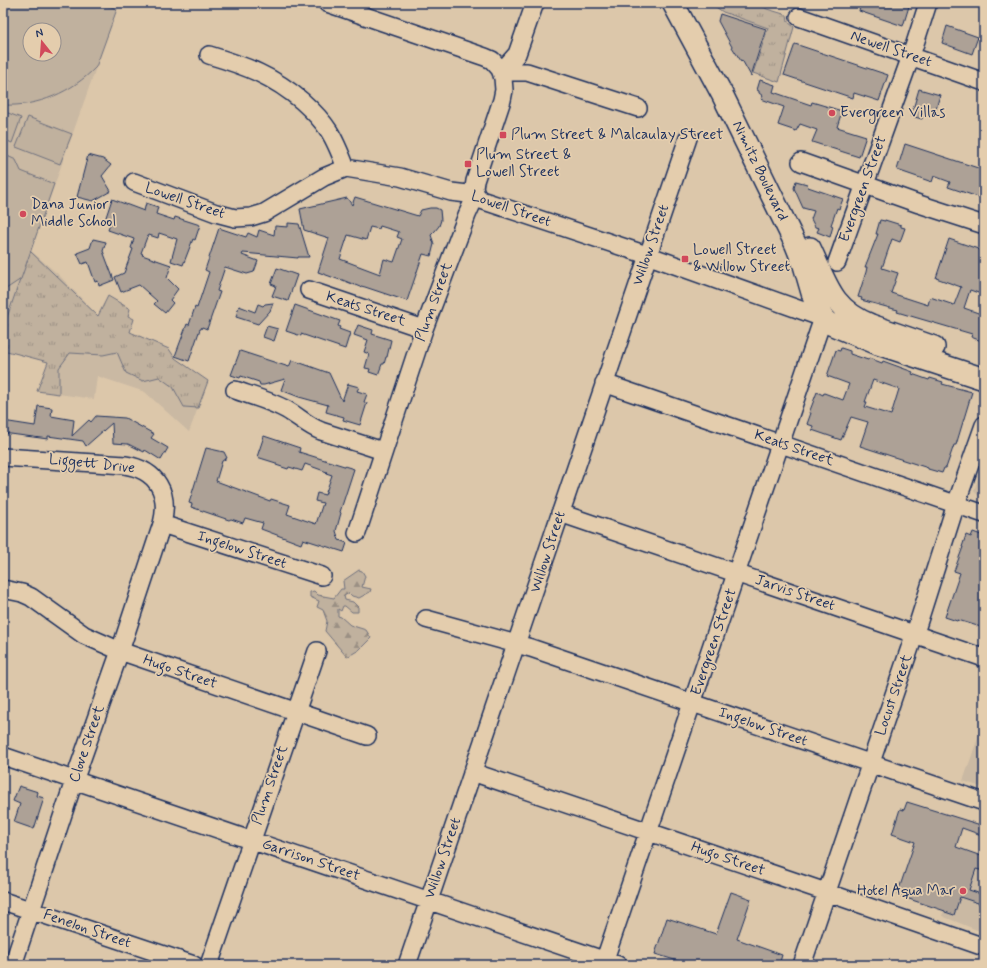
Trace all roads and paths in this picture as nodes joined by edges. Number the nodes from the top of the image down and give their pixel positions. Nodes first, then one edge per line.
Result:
1 (327, 3) edge
2 (535, 3) edge
3 (673, 3) edge
4 (689, 3) edge
5 (928, 3) edge
6 (350, 7) edge
7 (799, 17) dead end
8 (209, 55) dead end
9 (911, 56) junction
10 (501, 72) junction
11 (984, 82) edge
12 (638, 108) dead end
13 (688, 138) dead end
14 (801, 162) dead end
15 (346, 168) junction
16 (134, 182) dead end
17 (865, 184) junction
18 (476, 195) junction
19 (984, 225) edge
20 (647, 255) junction
21 (837, 262) dead end
22 (309, 290) dead end
23 (823, 318) junction
24 (871, 325) junction
25 (424, 329) junction
26 (984, 364) edge
27 (984, 379) edge
28 (604, 383) junction
29 (235, 390) dead end
30 (984, 425) edge
31 (781, 444) junction
32 (383, 451) junction
33 (3, 457) edge
34 (956, 504) junction
35 (560, 513) junction
36 (984, 514) edge
37 (162, 524) junction
38 (357, 533) dead end
39 (737, 573) junction
40 (322, 576) dead end
41 (3, 589) edge
42 (426, 619) dead end
43 (915, 634) junction
44 (516, 645) junction
45 (120, 651) junction
46 (316, 651) dead end
47 (984, 658) edge
48 (693, 703) junction
49 (295, 712) junction
50 (368, 736) dead end
51 (3, 756) edge
52 (870, 763) junction
53 (472, 772) junction
54 (74, 781) junction
55 (984, 802) edge
56 (649, 832) junction
57 (251, 840) junction
58 (826, 892) junction
59 (3, 901) edge
60 (428, 901) junction
61 (31, 910) junction
62 (984, 947) edge
63 (609, 964) edge
64 (13, 965) edge
65 (194, 965) edge
66 (209, 965) edge
67 (407, 965) edge
68 (802, 965) edge

1 - 6 street
2 - 10 street
3 - 23 main road, Nimitz Boulevard
4 - 24 main road, Nimitz Boulevard
5 - 9 street, Evergreen Street
6 - 10 street
7 - 9 street, Newell Street
8 - 15 street
9 - 11 street, Newell Street
9 - 17 street, Evergreen Street
10 - 12 street
10 - 18 street, Plum Street
13 - 20 street, Willow Street
14 - 17 street
15 - 16 street, Lowell Street
15 - 18 street, Lowell Street
17 - 19 street
17 - 21 street, Evergreen Street
18 - 20 street, Lowell Street
18 - 25 street, Plum Street
20 - 23 street, Lowell Street
20 - 28 street, Willow Street
22 - 25 street, Keats Street
23 - 24 main road
23 - 27 main road, Nimitz Boulevard
23 - 31 street, Evergreen Street
24 - 26 main road, Nimitz Boulevard
25 - 32 street, Plum Street
28 - 31 street, Keats Street
28 - 35 street, Willow Street
29 - 32 street
30 - 34 street, Locust Street
31 - 34 street, Keats Street
31 - 39 street, Evergreen Street
32 - 38 street, Plum Street
33 - 37 street, Liggett Drive
34 - 36 street, Keats Street
34 - 43 street, Locust Street
35 - 39 street, Jarvis Street
35 - 44 street, Willow Street
37 - 40 street, Ingelow Street
37 - 45 street, Clove Street
39 - 43 street, Jarvis Street
39 - 48 street, Evergreen Street
41 - 45 street, Hugo Street
42 - 44 street, Ingelow Street
43 - 47 street, Jarvis Street
43 - 52 street, Locust Street
44 - 48 street, Ingelow Street
44 - 53 street, Willow Street
45 - 49 street, Hugo Street
45 - 54 street, Clove Street
46 - 49 street, Plum Street
48 - 52 street, Ingelow Street
48 - 56 street, Evergreen Street
49 - 50 street, Hugo Street
49 - 57 street, Plum Street
51 - 54 street, Garrison Street
52 - 55 street, Ingelow Street
52 - 58 street, Locust Street
53 - 56 street, Hugo Street
53 - 60 street, Willow Street
54 - 57 street, Garrison Street
54 - 61 street, Clove Street
56 - 58 street, Hugo Street
56 - 63 street, Evergreen Street
57 - 60 street, Garrison Street
57 - 66 street, Plum Street
58 - 62 street, Hugo Street
58 - 68 street, Locust Street
59 - 61 street, Fenelon Street
60 - 63 street, Garrison Street
60 - 67 street, Willow Street
61 - 64 street, Clove Street
61 - 65 street, Fenelon Street

